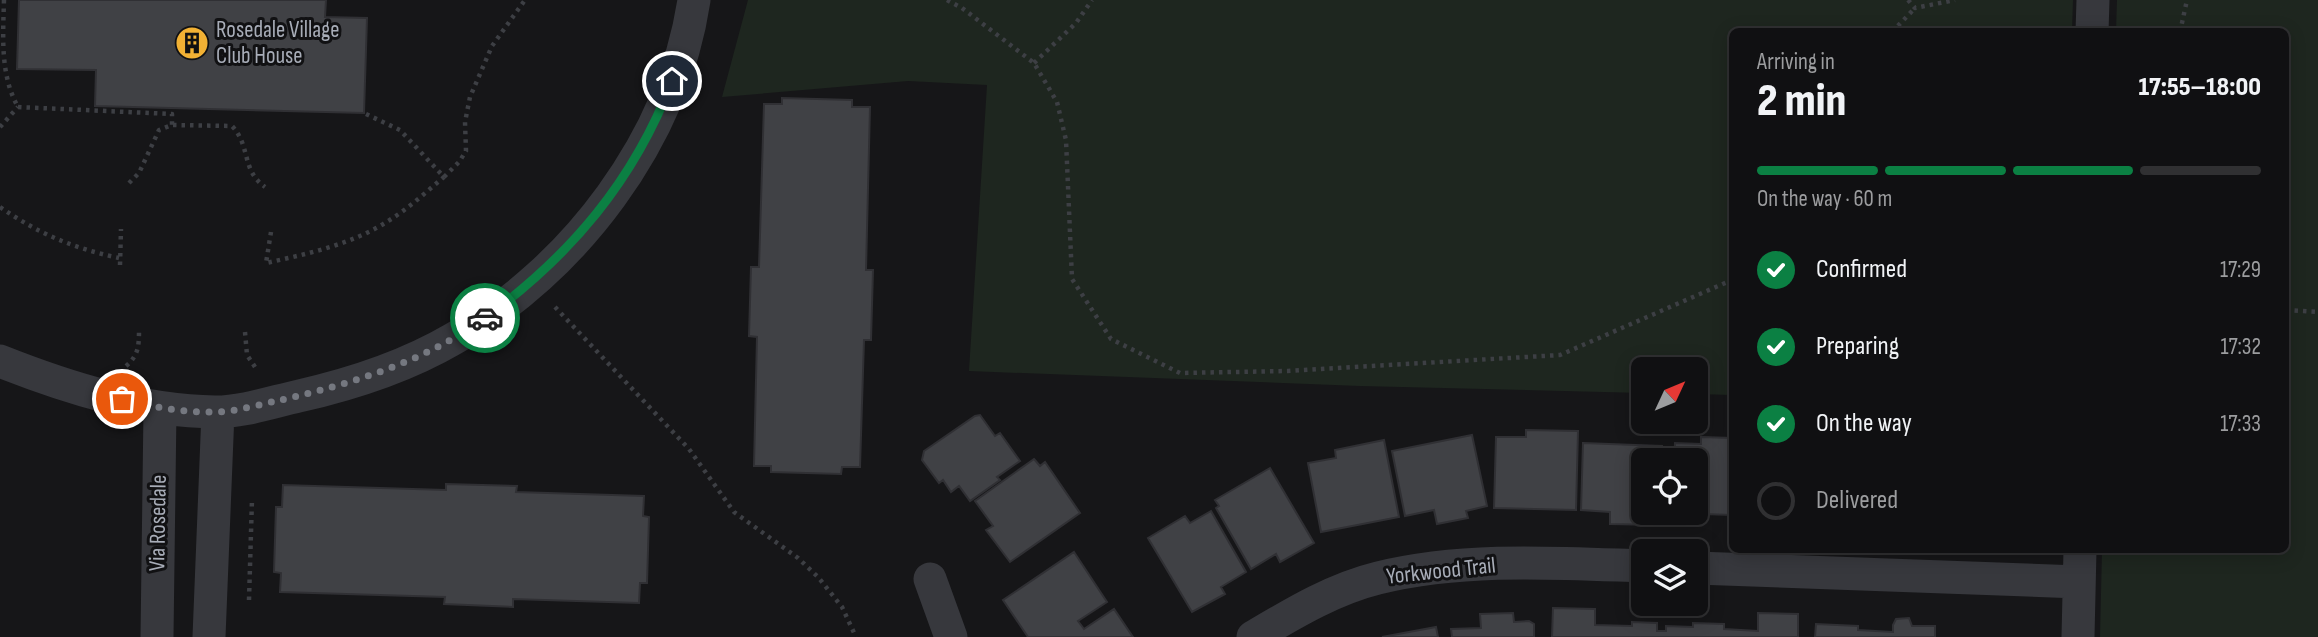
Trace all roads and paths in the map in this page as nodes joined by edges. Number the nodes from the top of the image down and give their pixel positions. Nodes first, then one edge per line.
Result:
1 (4, 0) edge
2 (525, 0) edge
3 (694, 0) edge
4 (947, 0) edge
5 (1092, 0) edge
6 (1908, 0) edge
7 (1955, 0) edge
8 (2094, 0) edge
9 (2187, 0) edge
10 (1915, 8) junction
11 (1896, 28) edge
12 (2092, 28) edge
13 (2181, 28) edge
14 (1034, 63) junction
15 (18, 107) junction
16 (366, 114) dead end
17 (172, 125) junction
18 (0, 127) edge
19 (444, 177) junction
20 (129, 183) dead end
21 (265, 187) dead end
22 (0, 207) edge
23 (121, 229) dead end
24 (271, 232) dead end
25 (119, 258) junction
26 (120, 265) dead end
27 (1729, 281) edge
28 (549, 301) dead end
29 (2289, 310) edge
30 (2318, 312) edge
31 (139, 328) dead end
32 (245, 332) dead end
33 (0, 361) edge
34 (116, 372) dead end
35 (261, 373) dead end
36 (160, 409) junction
37 (218, 412) junction
38 (252, 489) dead end
39 (2080, 553) edge
40 (1631, 566) edge
41 (1708, 568) edge
42 (930, 579) dead end
43 (2079, 582) junction
44 (250, 600) dead end
45 (157, 637) edge
46 (209, 637) edge
47 (856, 637) edge
48 (951, 637) edge
49 (1253, 637) edge
50 (2078, 637) edge

1 - 15 path
2 - 19 path
3 - 37 street
4 - 14 path
5 - 14 path
6 - 10 path
7 - 10 path
8 - 12 street
9 - 13 path
10 - 11 path
14 - 27 path
15 - 17 path
15 - 18 path
16 - 19 path
17 - 20 path
17 - 21 path
19 - 24 path
22 - 25 path
23 - 25 path
25 - 26 path
28 - 47 path
29 - 30 path
31 - 34 path
32 - 35 path
33 - 36 street
36 - 37 street
36 - 45 street, Via Rosedale
37 - 46 street
38 - 44 path
39 - 43 street
40 - 49 street, Yorkwood Trail
41 - 43 street
42 - 48 street
43 - 50 street

